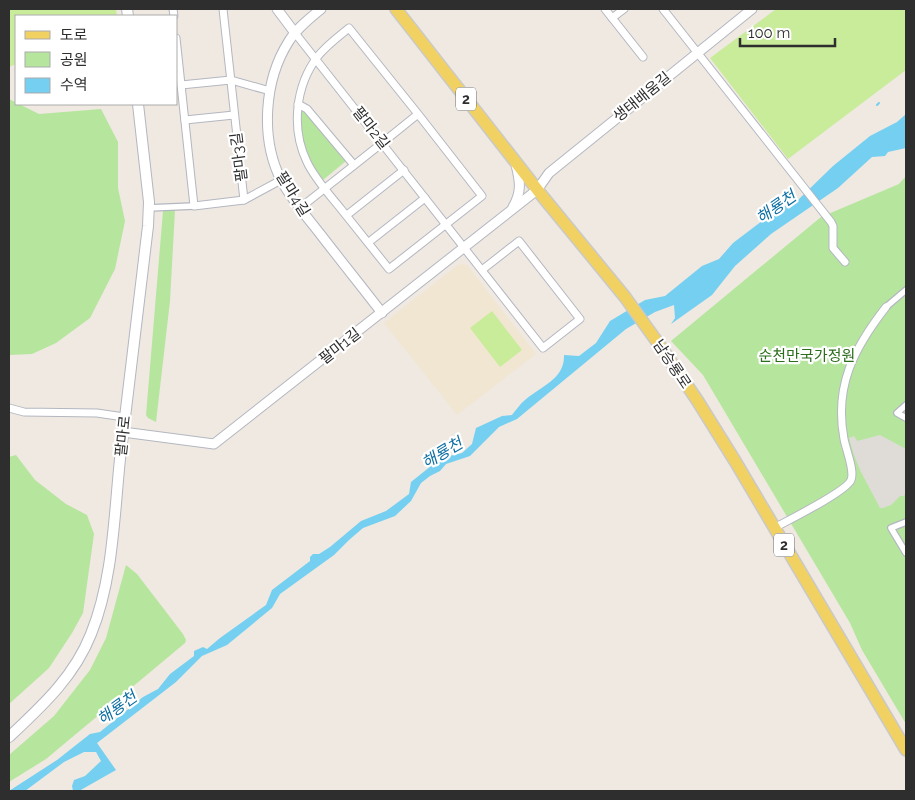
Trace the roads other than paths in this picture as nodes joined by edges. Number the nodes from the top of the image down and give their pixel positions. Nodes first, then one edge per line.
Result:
1 (223, 9) edge
2 (276, 9) edge
3 (321, 9) edge
4 (396, 9) edge
5 (605, 9) edge
6 (624, 9) edge
7 (663, 9) edge
8 (752, 9) edge
9 (612, 18) junction
10 (295, 33) junction
11 (697, 52) junction
12 (643, 57) dead end
13 (316, 58) junction
14 (178, 69) edge
15 (231, 80) junction
16 (179, 85) edge
17 (270, 91) junction
18 (298, 104) junction
19 (138, 105) edge
20 (418, 114) junction
21 (234, 115) junction
22 (185, 120) junction
23 (382, 143) junction
24 (515, 162) junction
25 (354, 165) junction
26 (404, 170) junction
27 (281, 180) junction
28 (325, 189) junction
29 (537, 190) junction
30 (425, 198) junction
31 (244, 200) junction
32 (194, 206) junction
33 (148, 208) junction
34 (300, 208) junction
35 (511, 210) junction
36 (346, 215) junction
37 (446, 224) junction
38 (369, 242) junction
39 (464, 247) junction
40 (845, 262) dead end
41 (482, 270) junction
42 (906, 290) edge
43 (886, 307) joint
44 (382, 313) junction
45 (906, 406) edge
46 (9, 408) edge
47 (124, 417) junction
48 (906, 418) edge
49 (123, 432) junction
50 (906, 522) edge
51 (774, 528) junction
52 (906, 553) edge
53 (9, 737) edge
54 (906, 750) edge

1 - 15 street, 팔마3길
2 - 10 street, 팔마2길
3 - 10 street, 팔마4길
4 - 24 main road, 남승룡로 / 2
5 - 9 street
6 - 9 street
7 - 11 street
8 - 11 street, 생태배움길
9 - 12 street
10 - 13 street, 팔마2길
10 - 17 street, 팔마4길
11 - 29 street, 생태배움길
11 - 40 street
13 - 18 street
13 - 20 street
13 - 23 street, 팔마2길
14 - 16 street
15 - 16 street
15 - 17 street
15 - 21 street, 팔마3길
16 - 22 street
17 - 27 street, 팔마4길
18 - 25 street
18 - 28 street
19 - 33 main road, 팔마로
20 - 23 street
20 - 37 street
21 - 22 street, 팔마3길
21 - 31 street, 팔마3길
22 - 32 street
23 - 25 street
23 - 26 street, 팔마2길
24 - 29 main road, 남승룡로 / 2
24 - 35 street
25 - 28 street
26 - 30 street, 팔마2길
26 - 36 street
27 - 31 street
27 - 34 street, 팔마4길
28 - 34 street
28 - 36 street
29 - 35 street, 팔마1길
29 - 51 main road, 남승룡로 / 2
30 - 37 street, 팔마2길
30 - 38 street
31 - 32 street
32 - 33 street
33 - 47 main road, 팔마로
34 - 44 street, 팔마4길
35 - 39 street, 팔마1길
36 - 38 street
37 - 38 street
37 - 39 street, 팔마2길
39 - 41 street, 팔마2길
39 - 44 street, 팔마1길
41 - 41 street, 팔마2길
42 - 43 street
43 - 51 street
44 - 49 street, 팔마1길
45 - 48 street
46 - 47 street
47 - 49 main road, 팔마로
49 - 53 main road, 팔마로
50 - 52 street
51 - 54 main road, 남승룡로 / 2

